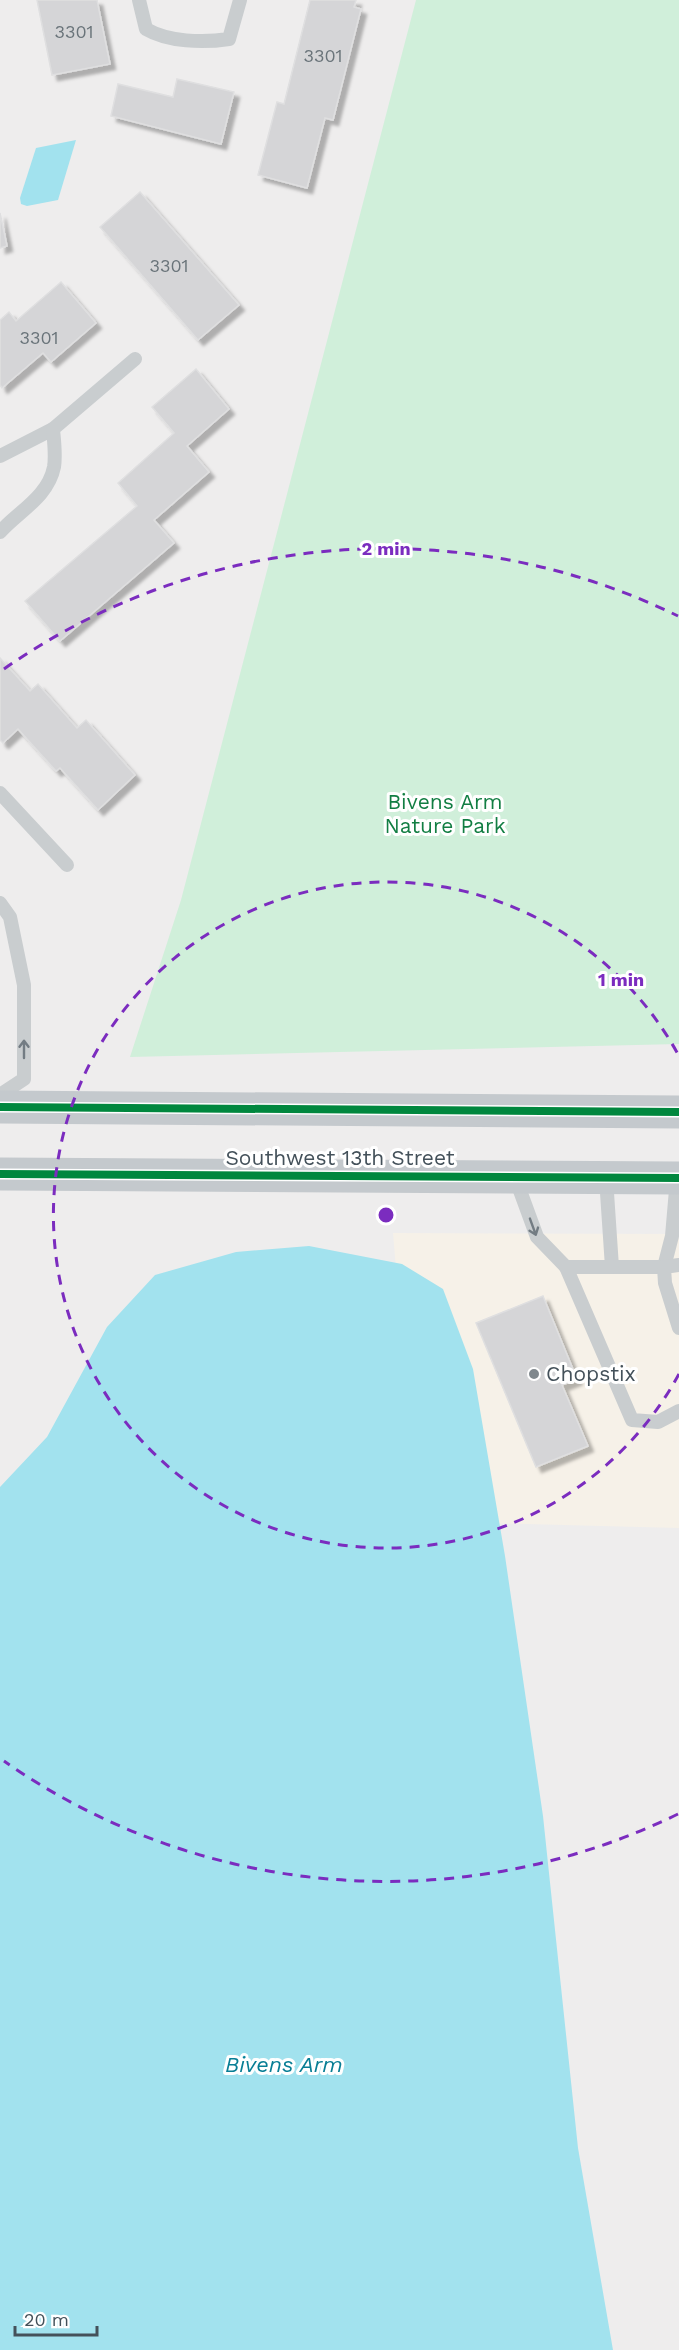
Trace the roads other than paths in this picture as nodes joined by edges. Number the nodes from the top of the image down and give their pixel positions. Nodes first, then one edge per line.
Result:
1 (139, 0) edge
2 (240, 0) edge
3 (135, 359) dead end
4 (53, 429) junction
5 (0, 456) edge
6 (0, 532) edge
7 (0, 793) edge
8 (68, 865) dead end
9 (0, 903) edge
10 (0, 1095) edge
11 (0, 1107) edge
12 (679, 1112) edge
13 (0, 1174) edge
14 (515, 1177) junction
15 (606, 1178) junction
16 (678, 1178) edge
17 (679, 1265) edge
18 (566, 1267) junction
19 (612, 1267) junction
20 (664, 1267) junction
21 (679, 1328) edge
22 (679, 1411) edge

1 - 2 lane
3 - 4 lane
4 - 5 lane
4 - 6 lane
7 - 8 lane
10 -> 9 lane
11 - 12 main road
13 - 14 main road, Southwest 13th Street
14 - 15 main road, Southwest 13th Street
14 -> 18 lane
15 - 16 main road, Southwest 13th Street
15 - 19 lane
16 - 20 lane
17 - 20 lane
18 - 19 lane
18 - 22 lane
19 - 20 lane
20 - 21 lane

